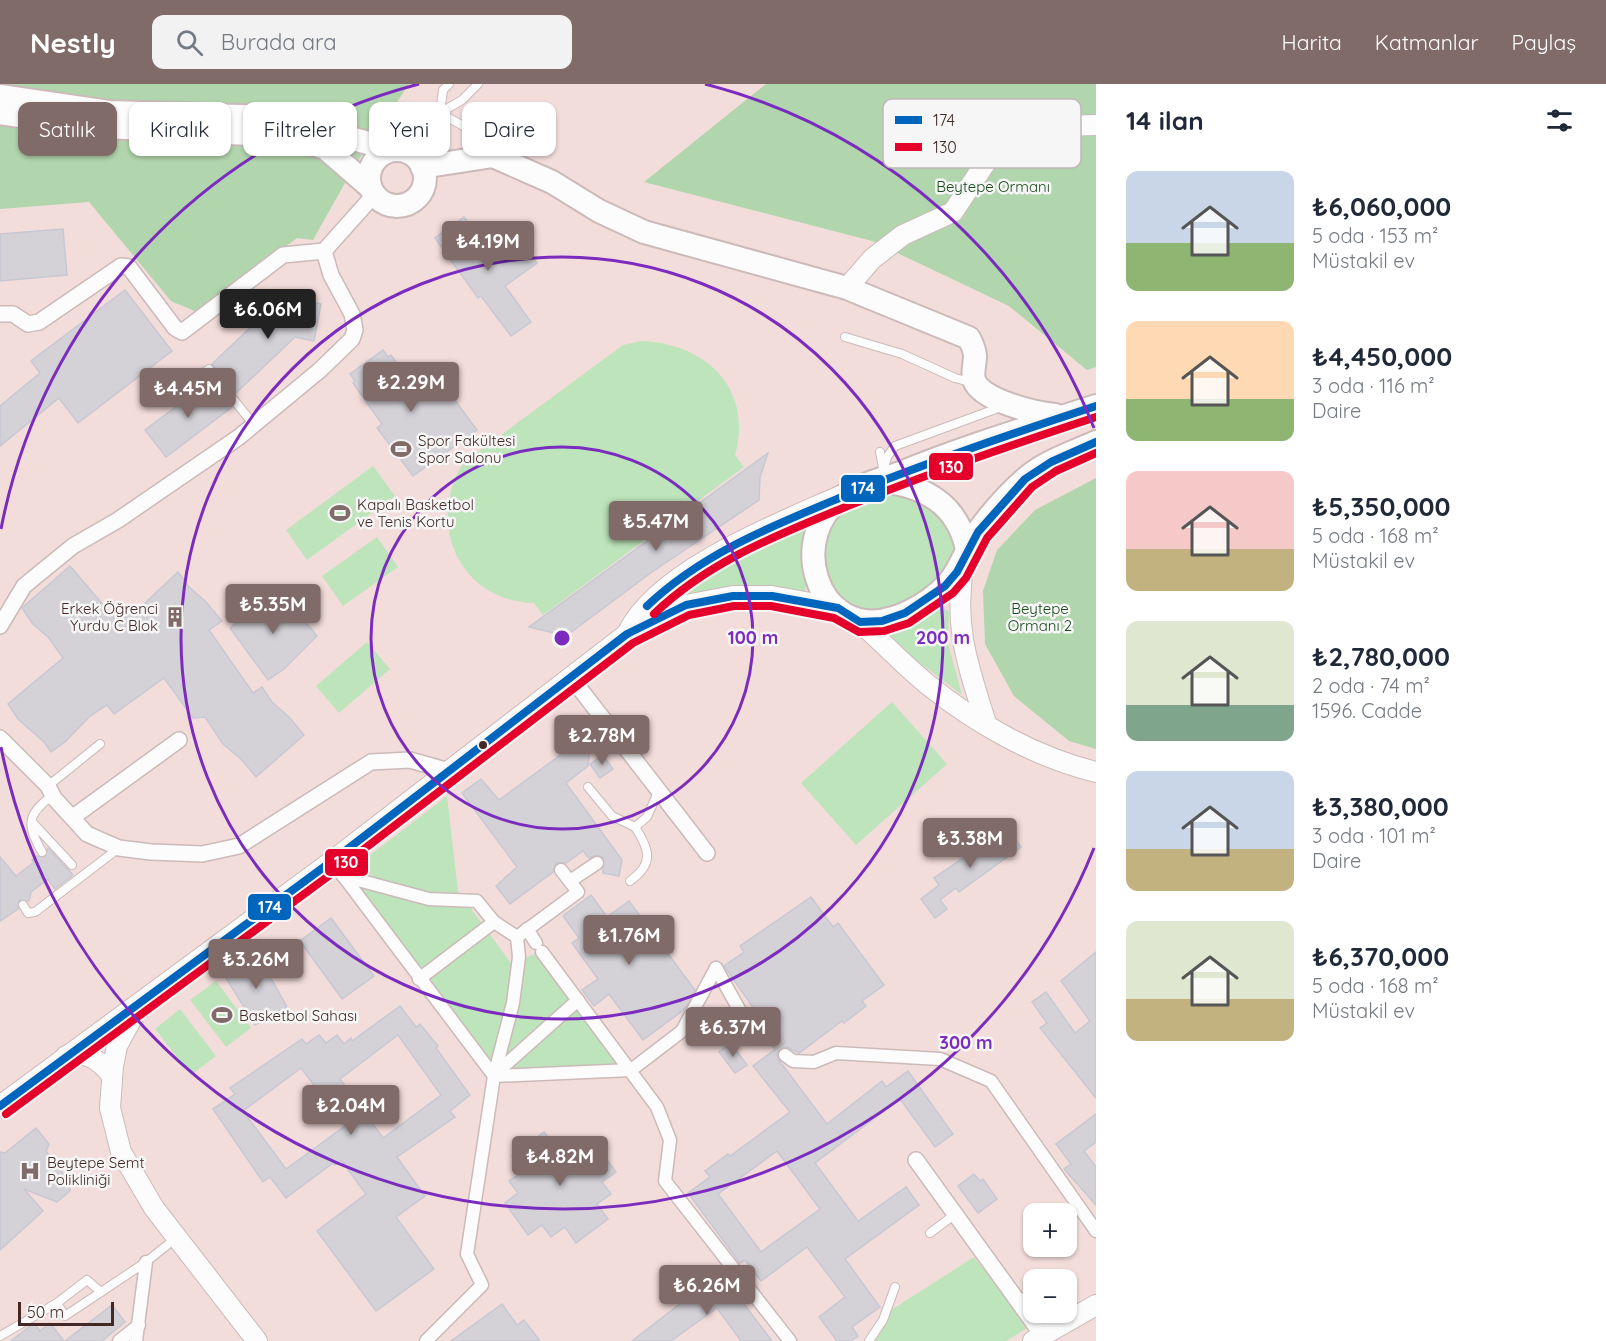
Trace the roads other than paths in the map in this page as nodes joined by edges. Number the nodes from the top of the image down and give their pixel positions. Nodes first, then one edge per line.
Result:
1 (449, 84) edge
2 (477, 84) edge
3 (0, 96) edge
4 (441, 102) edge
5 (450, 107) edge
6 (0, 113) edge
7 (450, 118) edge
8 (1081, 125) edge
9 (1096, 125) edge
10 (369, 143) edge
11 (380, 156) edge
12 (412, 156) edge
13 (511, 164) junction
14 (422, 167) junction
15 (981, 168) edge
16 (372, 191) junction
17 (324, 251) junction
18 (847, 288) junction
19 (0, 314) edge
20 (845, 337) dead end
21 (975, 383) junction
22 (170, 397) dead end
23 (1011, 405) junction
24 (1096, 406) edge
25 (1064, 416) junction
26 (254, 425) junction
27 (1096, 442) edge
28 (880, 452) dead end
29 (882, 474) junction
30 (848, 493) junction
31 (967, 549) junction
32 (838, 608) junction
33 (860, 622) junction
34 (0, 626) edge
35 (627, 634) junction
36 (570, 676) junction
37 (986, 723) junction
38 (0, 738) edge
39 (179, 740) dead end
40 (100, 744) dead end
41 (449, 771) junction
42 (1096, 772) edge
43 (588, 787) dead end
44 (50, 790) junction
45 (658, 792) junction
46 (73, 817) junction
47 (31, 821) junction
48 (635, 827) junction
49 (119, 848) junction
50 (42, 852) dead end
51 (707, 853) dead end
52 (597, 863) dead end
53 (72, 865) dead end
54 (337, 868) junction
55 (561, 870) dead end
56 (570, 881) junction
57 (630, 881) dead end
58 (23, 905) dead end
59 (494, 922) junction
60 (522, 933) junction
61 (222, 942) junction
62 (236, 961) dead end
63 (419, 979) junction
64 (146, 999) junction
65 (578, 1000) junction
66 (773, 1038) tunnel mouth
67 (786, 1055) tunnel mouth
68 (66, 1056) junction
69 (631, 1070) junction
70 (112, 1076) junction
71 (494, 1076) junction
72 (0, 1106) edge
73 (916, 1160) dead end
74 (954, 1215) junction
75 (1096, 1231) edge
76 (930, 1233) dead end
77 (176, 1238) junction
78 (146, 1262) junction
79 (895, 1287) dead end
80 (101, 1292) junction
81 (57, 1303) junction
82 (1096, 1305) edge
83 (139, 1325) junction
84 (0, 1336) edge
85 (1038, 1338) edge
86 (119, 1341) edge
87 (136, 1341) edge
88 (257, 1341) edge
89 (426, 1341) edge
90 (790, 1341) edge
91 (870, 1341) edge

1 - 4 lane
2 - 5 lane
3 - 10 main road
6 - 16 main road
7 - 13 lane
8 - 9 street
11 - 16 main road
12 - 14 main road
13 - 14 main road
13 - 18 main road
14 - 16 main road
15 - 18 street
16 - 17 street
17 - 19 street
17 - 26 street
18 - 21 main road
20 - 21 lane
21 - 23 main road
22 - 26 lane
23 - 25 main road
23 - 29 lane
24 - 25 main road
25 - 29 main road
26 - 34 street
27 - 31 main road
28 - 29 lane
29 - 30 main road
29 - 31 main road
30 - 32 main road
30 - 35 street
31 - 33 main road
31 - 37 street
32 - 33 main road
32 - 35 street
33 - 37 street
35 - 36 street
36 - 41 street
36 - 45 street
37 - 42 street
38 - 44 street
39 - 46 street
40 - 44 lane
41 - 49 street
41 - 54 street
43 - 48 lane
44 - 46 street
44 - 47 lane
45 - 48 lane
45 - 51 street
46 - 49 street
47 - 50 lane
47 - 53 lane
48 - 57 lane
49 - 58 lane
52 - 56 street
54 - 59 street
54 - 61 street
54 - 63 street
55 - 56 street
56 - 60 street
59 - 60 street
59 - 63 street
60 - 65 street
60 - 71 street
61 - 62 lane
61 - 64 street
63 - 71 street
64 - 68 street
64 - 70 street
65 - 69 street
65 - 71 street
66 - 69 street
67 - 75 street
68 - 70 street
68 - 72 street
69 - 71 street
69 - 90 street
70 - 77 street
71 - 89 street
73 - 74 street
74 - 76 lane
74 - 85 street
77 - 78 lane
77 - 88 street
78 - 80 lane
78 - 83 street
79 - 91 lane
80 - 81 lane
80 - 81 lane
81 - 84 lane
82 - 85 street
83 - 86 street
83 - 87 street

